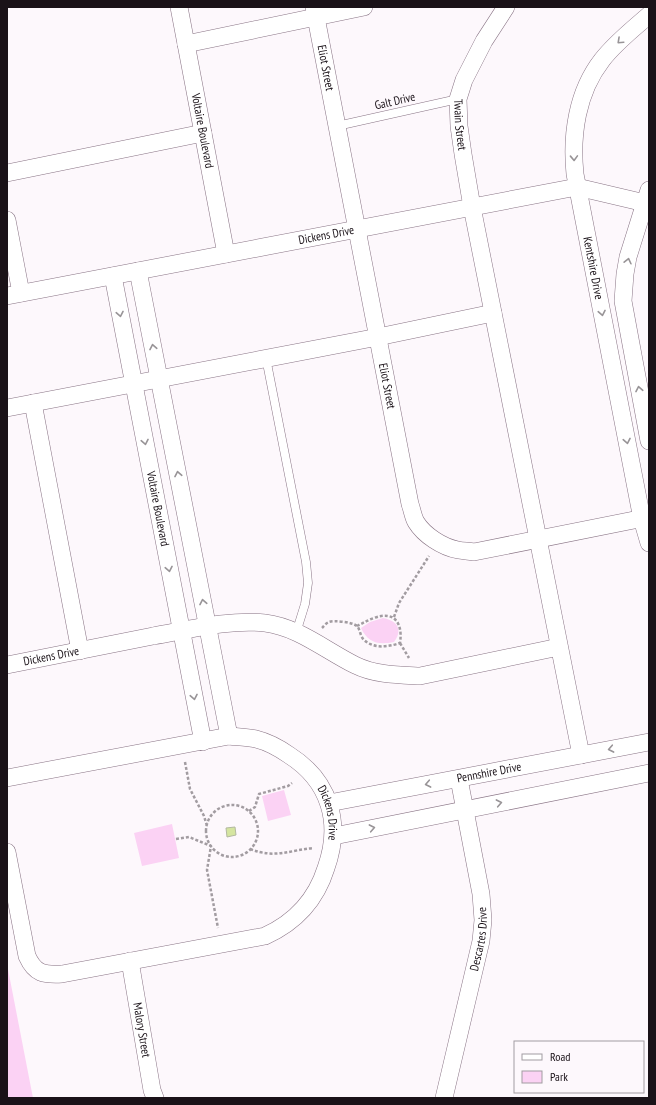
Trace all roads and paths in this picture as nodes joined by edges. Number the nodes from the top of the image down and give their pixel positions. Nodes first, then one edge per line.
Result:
1 (179, 7) edge
2 (364, 7) edge
3 (506, 7) edge
4 (315, 12) edge
5 (649, 15) edge
6 (186, 44) junction
7 (458, 99) junction
8 (338, 126) junction
9 (203, 133) junction
10 (7, 173) edge
11 (577, 187) junction
12 (647, 196) edge
13 (472, 207) junction
14 (7, 220) edge
15 (357, 229) junction
16 (226, 254) junction
17 (138, 271) junction
18 (113, 276) junction
19 (14, 295) edge
20 (493, 313) junction
21 (378, 337) junction
22 (266, 358) junction
23 (159, 378) junction
24 (133, 384) junction
25 (33, 403) junction
26 (7, 408) edge
27 (649, 441) edge
28 (646, 518) edge
29 (538, 539) junction
30 (438, 541) junction
31 (649, 544) edge
32 (394, 618) junction
33 (357, 626) junction
34 (207, 627) junction
35 (181, 631) junction
36 (296, 633) junction
37 (315, 642) junction
38 (559, 647) junction
39 (80, 651) junction
40 (7, 665) edge
41 (229, 736) junction
42 (203, 742) junction
43 (649, 742) edge
44 (182, 746) junction
45 (581, 755) junction
46 (649, 773) edge
47 (7, 778) edge
48 (459, 778) junction
49 (292, 783) dead end
50 (329, 804) junction
51 (465, 810) junction
52 (248, 811) junction
53 (207, 826) junction
54 (176, 839) dead end
55 (333, 843) junction
56 (211, 846) junction
57 (250, 850) junction
58 (7, 852) edge
59 (221, 944) junction
60 (130, 961) junction
61 (155, 1098) edge
62 (444, 1098) edge

1 - 6 street, Voltaire Boulevard
2 - 4 street
3 - 7 street, Twain Street
4 - 6 street
4 - 8 street, Eliot Street
5 -> 11 street, Kentshire Drive
6 - 9 street, Voltaire Boulevard
7 - 8 lane, Galt Drive
7 - 13 street, Twain Street
8 - 15 street, Eliot Street
9 - 10 street
9 - 16 street, Voltaire Boulevard
11 - 12 street, Dickens Drive
11 - 13 street, Dickens Drive
11 -> 28 street, Kentshire Drive
27 -> 12 street, Kentshire Drive
13 - 15 street, Dickens Drive
13 - 20 street, Twain Street
14 - 19 street
15 - 16 street, Dickens Drive
15 - 21 street, Eliot Street
16 - 17 street, Dickens Drive
17 - 18 street, Dickens Drive
23 -> 17 street
18 - 19 street, Dickens Drive
18 -> 24 street, Voltaire Boulevard
20 - 21 street
20 - 29 street, Twain Street
21 - 22 street
21 - 30 street, Eliot Street
22 - 23 street
22 - 36 lane
23 - 24 street
34 -> 23 street
24 - 25 street
24 -> 35 street, Voltaire Boulevard
25 - 26 street
25 - 39 street
28 - 29 street, Eliot Street
28 - 31 street, Kentshire Drive
29 - 30 street, Eliot Street
29 - 38 street, Twain Street
30 - 32 path
32 - 33 path
32 - 33 path
33 - 37 path
34 - 35 street, Dickens Drive
34 - 36 street, Dickens Drive
34 - 41 street
35 - 39 street, Dickens Drive
35 -> 42 street, Voltaire Boulevard
36 - 37 street, Dickens Drive
37 - 38 street, Dickens Drive
38 - 45 street, Twain Street
39 - 40 street, Dickens Drive
41 - 42 street, Dickens Drive
41 - 50 street, Dickens Drive
42 - 44 street, Dickens Drive
43 -> 45 street, Pennshire Drive
44 - 47 street, Dickens Drive
44 - 53 path
45 - 48 street, Pennshire Drive
51 -> 46 street
48 -> 50 street, Pennshire Drive
48 - 51 street, Descartes Drive
49 - 52 path
50 - 55 street, Dickens Drive
55 -> 51 street
51 - 62 street, Descartes Drive
52 - 53 path
52 - 57 path
53 - 56 path
54 - 56 path
55 - 57 path
55 - 59 street, Dickens Drive
56 - 57 path
56 - 59 path
58 - 60 street, Dickens Drive
59 - 60 street, Dickens Drive
60 - 61 street, Malory Street

